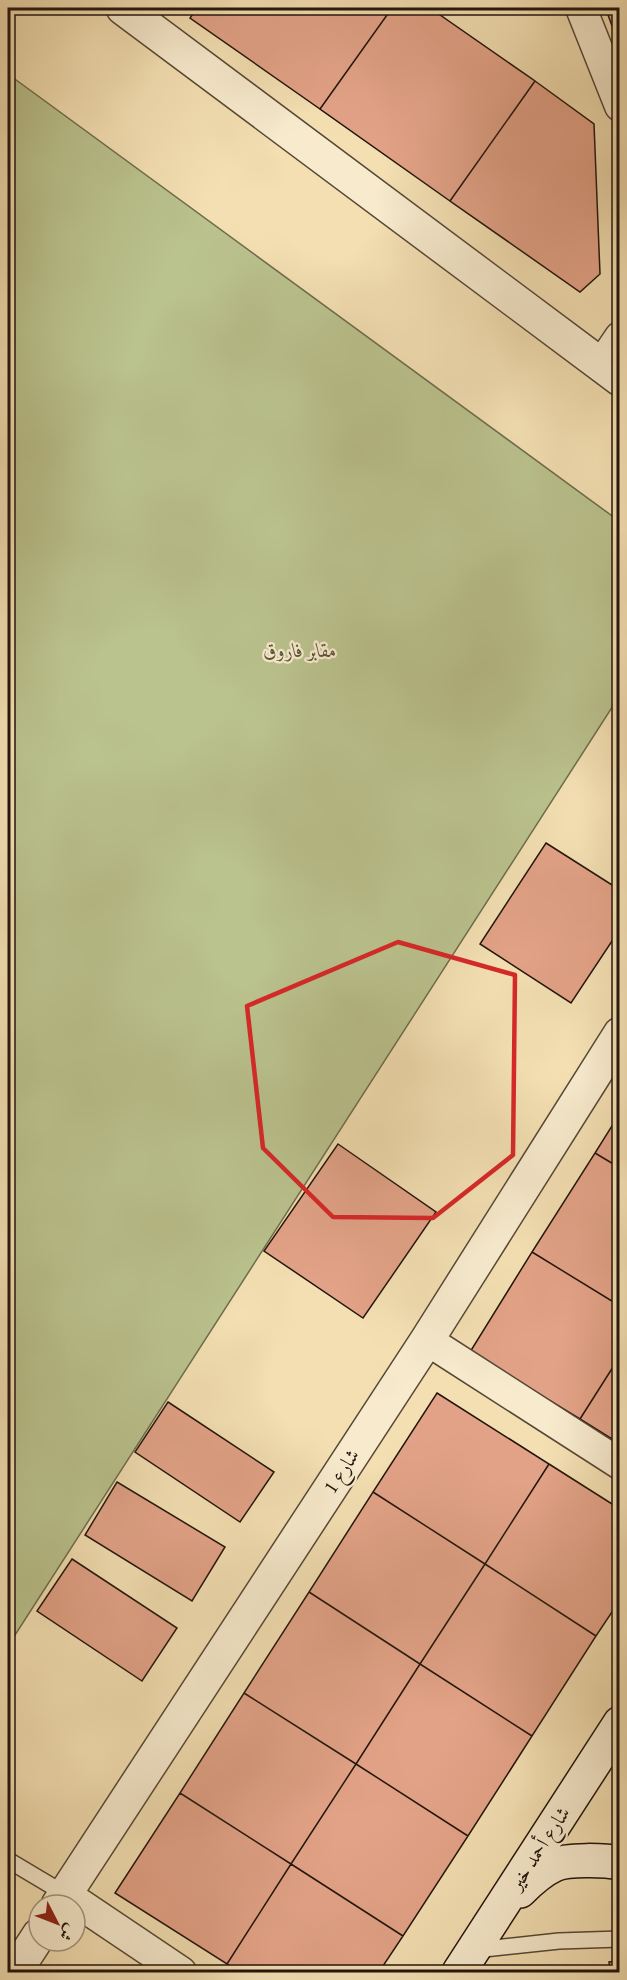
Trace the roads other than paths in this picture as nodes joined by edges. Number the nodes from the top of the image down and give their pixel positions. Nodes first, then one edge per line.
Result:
1 (581, 8) edge
2 (140, 12) edge
3 (620, 106) edge
4 (620, 337) edge
5 (610, 372) edge
6 (620, 1034) edge
7 (428, 1340) junction
8 (620, 1464) edge
9 (620, 1724) edge
10 (8, 1860) edge
11 (620, 1863) edge
12 (53, 1893) edge
13 (65, 1893) edge
14 (87, 1915) edge
15 (490, 1924) junction
16 (620, 1939) edge
17 (27, 1953) edge
18 (466, 1962) edge
19 (15, 1972) edge
20 (181, 1972) edge

1 - 3 street
2 - 5 street
4 - 5 street
6 - 7 street, شارع 1
7 - 8 street
7 - 13 street, شارع 1
9 - 15 street, شارع أحمد خير
10 - 12 lane
11 - 15 street
14 - 20 street
15 - 18 street, شارع أحمد خير
16 - 18 lane
17 - 19 street

